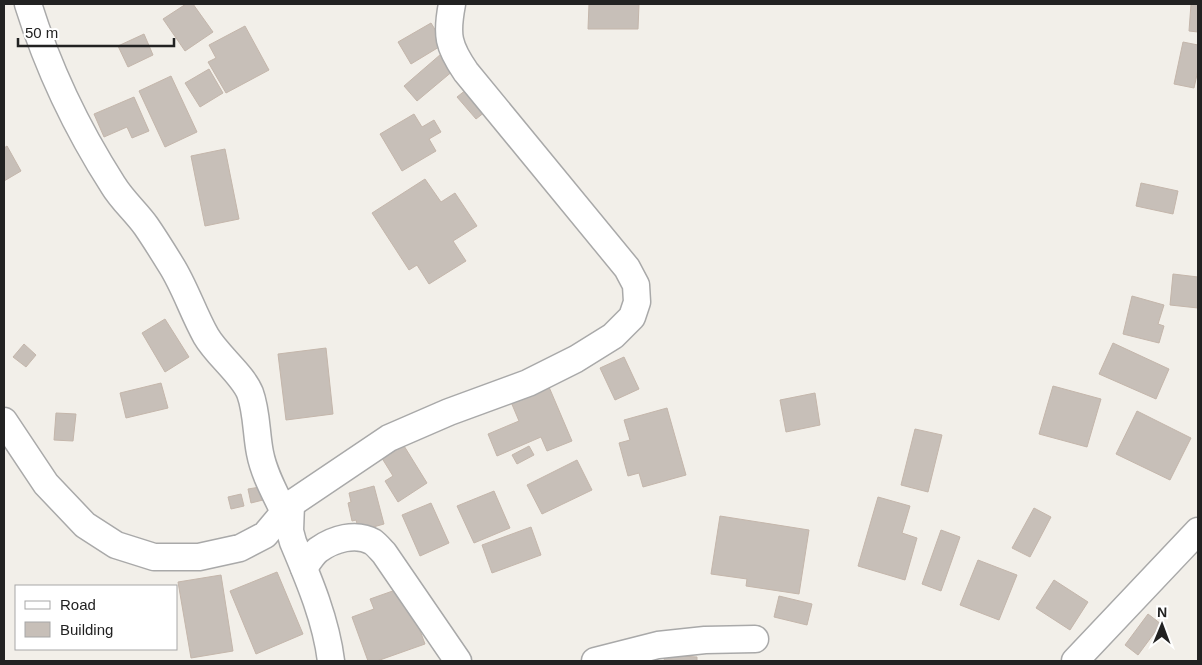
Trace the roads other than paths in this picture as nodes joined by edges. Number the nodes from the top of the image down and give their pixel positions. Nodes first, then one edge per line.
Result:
1 (28, 4) edge
2 (452, 4) edge
3 (4, 421) edge
4 (287, 508) junction
5 (1198, 531) edge
6 (240, 548) junction
7 (301, 562) junction
8 (755, 639) dead end
9 (331, 661) edge
10 (458, 661) edge
11 (595, 661) edge
12 (1075, 661) edge

1 - 4 street
2 - 4 street
3 - 6 street
4 - 6 street
4 - 7 street
5 - 12 street
6 - 7 street
7 - 9 street
7 - 10 street
8 - 11 street

